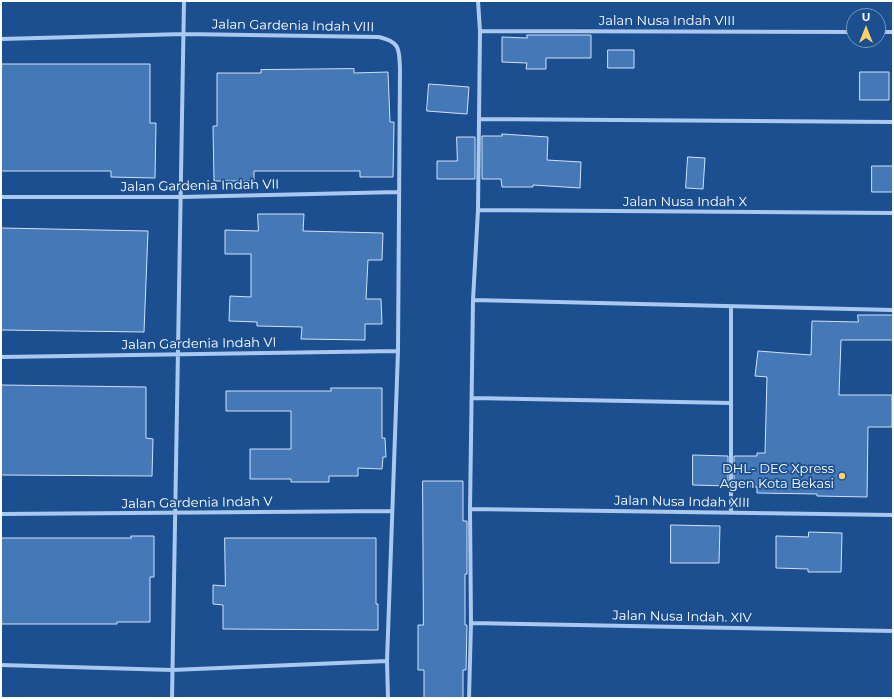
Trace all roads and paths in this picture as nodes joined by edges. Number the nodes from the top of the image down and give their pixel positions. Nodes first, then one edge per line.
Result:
1 (184, 1) edge
2 (478, 1) edge
3 (480, 31) junction
4 (846, 32) edge
5 (184, 34) junction
6 (1, 39) edge
7 (479, 119) junction
8 (893, 122) edge
9 (399, 192) junction
10 (1, 197) edge
11 (180, 197) junction
12 (478, 210) junction
13 (893, 213) edge
14 (473, 300) junction
15 (732, 307) junction
16 (893, 310) edge
17 (398, 351) junction
18 (178, 355) junction
19 (1, 357) edge
20 (472, 398) junction
21 (732, 402) junction
22 (470, 509) junction
23 (392, 511) junction
24 (732, 512) junction
25 (176, 513) junction
26 (1, 514) edge
27 (893, 514) edge
28 (471, 623) junction
29 (893, 631) edge
30 (387, 661) junction
31 (1, 665) edge
32 (172, 670) junction
33 (172, 698) edge
34 (388, 698) edge
35 (469, 698) edge

1 - 5 street
2 - 3 street
3 - 4 street, Jalan Nusa Indah VIII
3 - 7 street
5 - 6 street, Jalan Gardenia Indah VIII
5 - 9 street, Jalan Gardenia Indah VIII
5 - 11 street
7 - 8 street
7 - 12 street
9 - 11 street, Jalan Gardenia Indah VII
9 - 17 street
10 - 11 street, Jalan Gardenia Indah VII
11 - 18 street
12 - 13 street, Jalan Nusa Indah X
12 - 14 street
14 - 15 street
14 - 20 street
15 - 16 street
15 - 21 street
17 - 18 street, Jalan Gardenia Indah VI
17 - 23 street
18 - 19 street, Jalan Gardenia Indah VI
18 - 25 street
20 - 21 street
20 - 22 street
21 - 24 street
22 - 24 street, Jalan Nusa Indah XIII
22 - 28 street
23 - 25 street, Jalan Gardenia Indah V
23 - 30 street
24 - 27 street, Jalan Nusa Indah XIII
25 - 26 street, Jalan Gardenia Indah V
25 - 32 street
28 - 29 street, Jalan Nusa Indah. XIV
28 - 35 street
30 - 32 street
30 - 34 street
31 - 32 street
32 - 33 street

